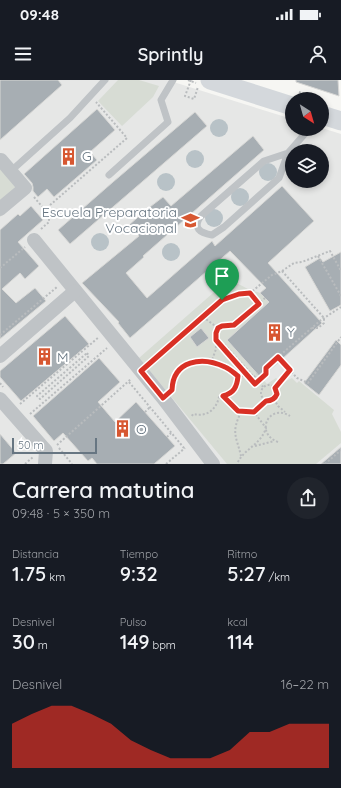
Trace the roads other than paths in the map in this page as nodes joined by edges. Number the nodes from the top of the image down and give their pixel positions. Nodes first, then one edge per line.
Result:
1 (105, 80) edge
2 (173, 80) edge
3 (210, 80) edge
4 (285, 104) edge
5 (329, 118) edge
6 (341, 121) edge
7 (303, 136) edge
8 (296, 144) edge
9 (288, 153) joint
10 (0, 161) edge
11 (11, 171) junction
12 (109, 176) dead end
13 (0, 209) edge
14 (34, 240) road end
15 (75, 291) junction
16 (0, 356) edge
17 (0, 399) edge
18 (40, 460) edge
19 (213, 464) edge

1 - 11 lane
2 - 12 lane
3 - 4 main road
5 - 6 main road
7 - 8 lane
9 - 9 lane
10 - 11 street
11 - 13 street
14 - 15 street
15 - 16 street
15 - 19 street
17 - 18 street

